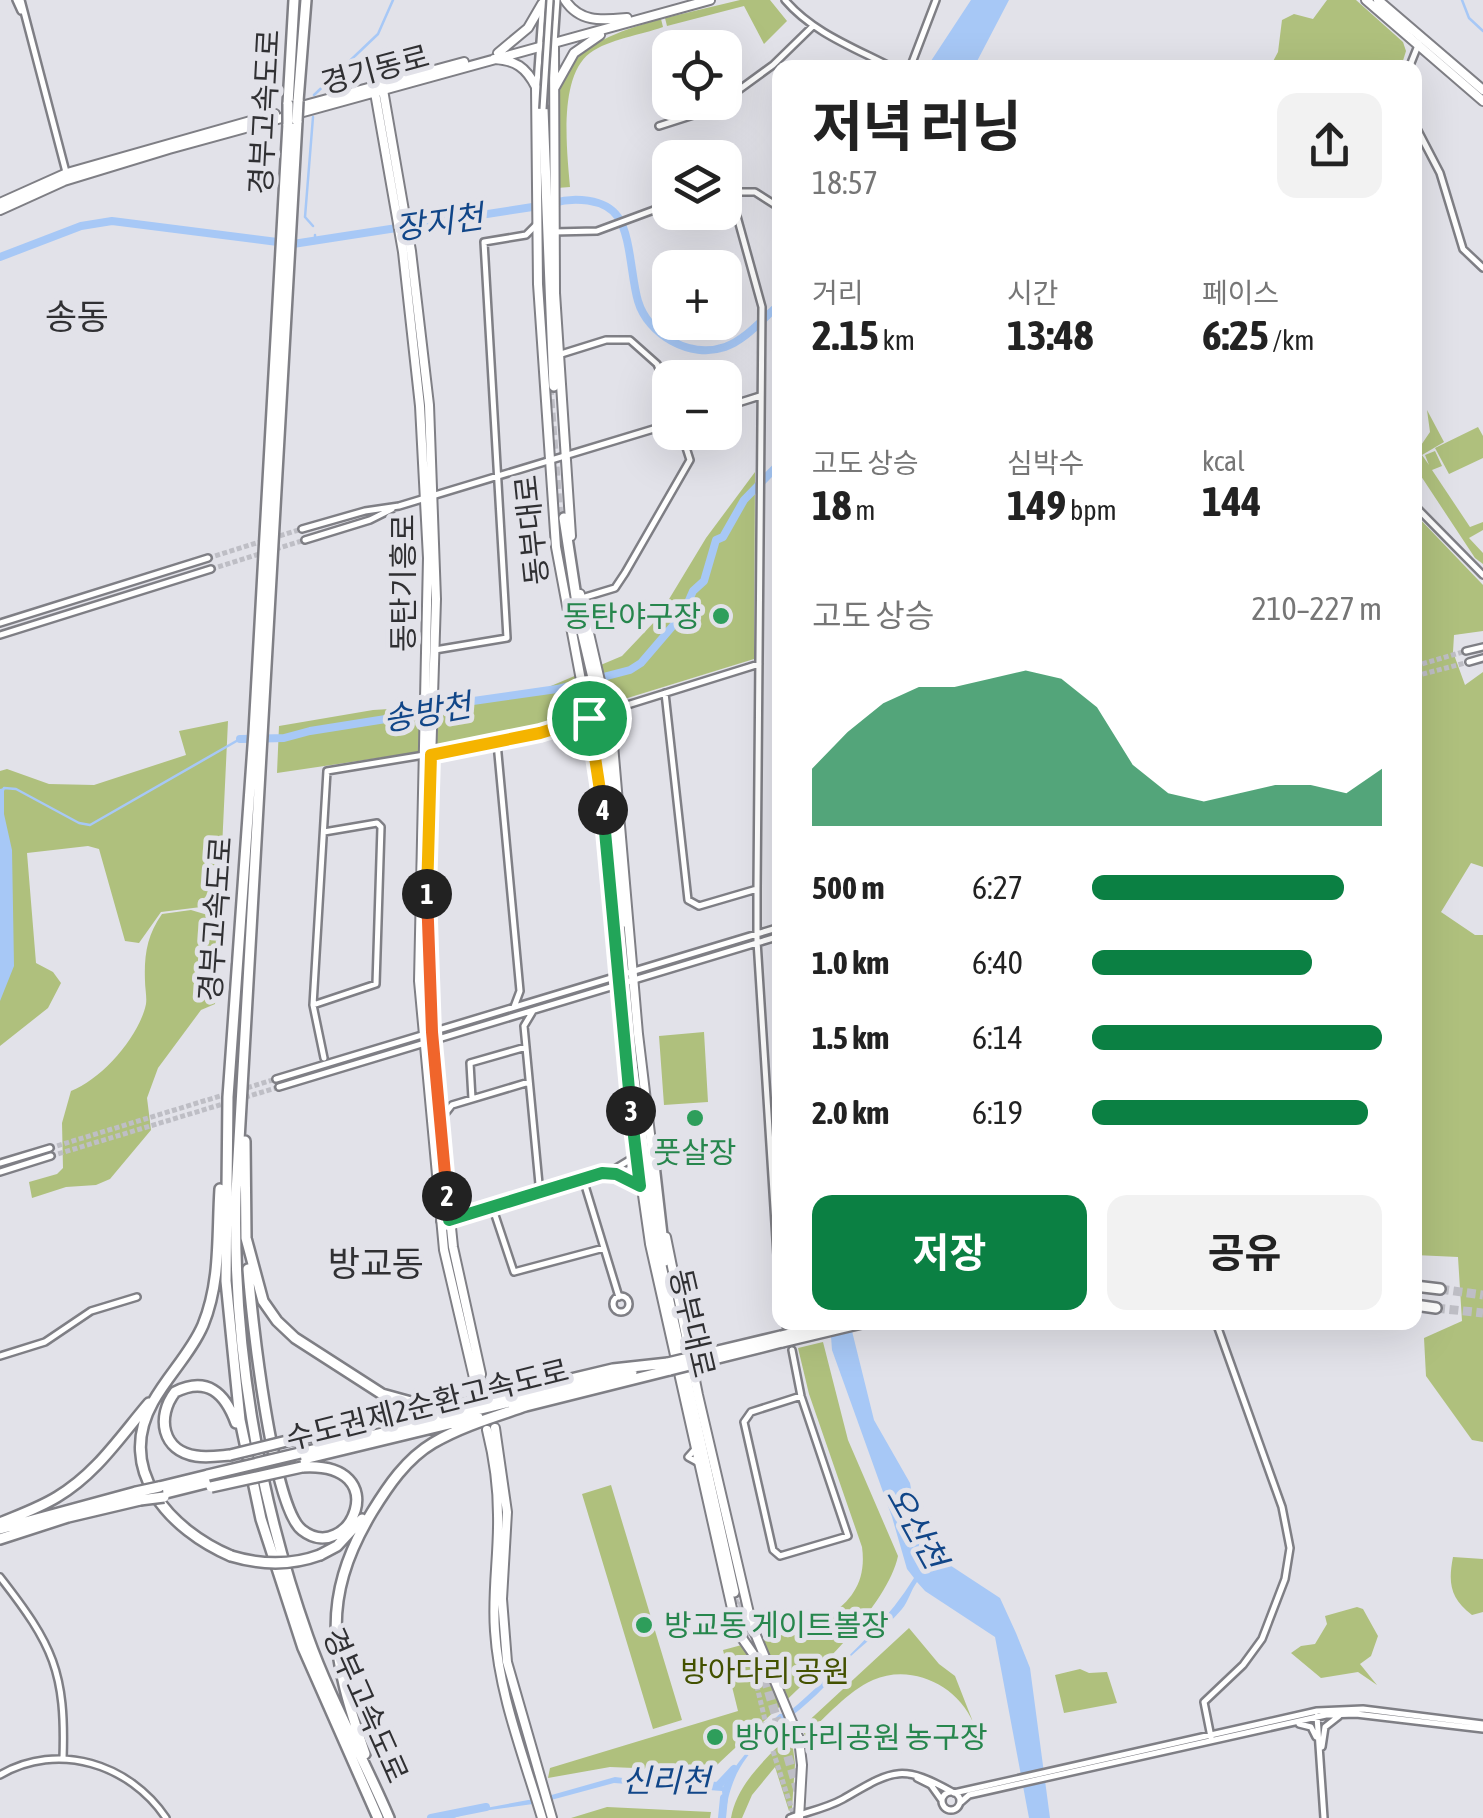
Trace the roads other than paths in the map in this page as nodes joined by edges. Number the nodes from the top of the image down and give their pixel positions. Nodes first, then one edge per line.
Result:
1 (18, 0) edge
2 (294, 0) edge
3 (309, 0) edge
4 (690, 0) edge
5 (710, 0) edge
6 (785, 0) edge
7 (936, 0) edge
8 (1366, 0) edge
9 (1378, 0) edge
10 (551, 1) edge
11 (627, 18) junction
12 (646, 18) junction
13 (813, 26) junction
14 (554, 41) junction
15 (1420, 42) junction
16 (539, 45) junction
17 (496, 56) junction
18 (778, 60) edge
19 (878, 60) edge
20 (913, 60) edge
21 (1412, 60) edge
22 (772, 66) edge
23 (553, 83) junction
24 (537, 85) junction
25 (742, 87) edge
26 (379, 88) junction
27 (1483, 90) edge
28 (552, 96) junction
29 (1483, 102) edge
30 (293, 103) junction
31 (544, 109) joint
32 (674, 120) edge
33 (659, 126) dead end
34 (1422, 138) edge
35 (68, 176) junction
36 (742, 192) edge
37 (544, 193) junction
38 (772, 203) edge
39 (0, 207) edge
40 (652, 210) edge
41 (543, 218) junction
42 (739, 230) edge
43 (553, 232) junction
44 (526, 235) junction
45 (538, 249) junction
46 (1483, 268) edge
47 (558, 355) junction
48 (652, 360) edge
49 (552, 388) junction
50 (762, 396) junction
51 (742, 402) edge
52 (652, 429) edge
53 (687, 450) edge
54 (564, 456) junction
55 (549, 460) junction
56 (496, 476) junction
57 (429, 497) junction
58 (400, 506) junction
59 (1422, 513) edge
60 (561, 516) junction
61 (302, 530) tunnel mouth
62 (305, 540) tunnel mouth
63 (208, 558) tunnel mouth
64 (211, 570) tunnel mouth
65 (1483, 575) edge
66 (580, 598) junction
67 (0, 624) edge
68 (0, 635) edge
69 (1483, 646) edge
70 (434, 650) junction
71 (1466, 652) tunnel mouth
72 (1483, 658) edge
73 (1468, 662) tunnel mouth
74 (759, 664) junction
75 (590, 676) junction
76 (595, 693) junction
77 (665, 693) junction
78 (429, 702) junction
79 (608, 710) junction
80 (589, 718) junction
81 (612, 734) junction
82 (600, 740) junction
83 (497, 742) junction
84 (257, 749) junction
85 (427, 755) junction
86 (595, 755) junction
87 (322, 832) junction
88 (757, 889) junction
89 (622, 924) junction
90 (772, 928) edge
91 (757, 932) junction
92 (772, 938) edge
93 (756, 942) junction
94 (633, 975) junction
95 (618, 980) junction
96 (520, 991) junction
97 (540, 1000) junction
98 (313, 1005) junction
99 (514, 1007) junction
100 (534, 1009) junction
101 (507, 1018) junction
102 (524, 1026) junction
103 (245, 1033) junction
104 (630, 1034) junction
105 (428, 1037) junction
106 (526, 1047) junction
107 (324, 1058) dead end
108 (529, 1082) junction
109 (277, 1083) tunnel mouth
110 (438, 1092) junction
111 (228, 1097) junction
112 (472, 1099) junction
113 (452, 1105) junction
114 (440, 1120) junction
115 (50, 1148) tunnel mouth
116 (52, 1156) tunnel mouth
117 (636, 1156) junction
118 (653, 1156) junction
119 (0, 1163) edge
120 (0, 1172) edge
121 (602, 1173) junction
122 (583, 1178) junction
123 (772, 1182) edge
124 (640, 1186) junction
125 (540, 1189) junction
126 (492, 1206) junction
127 (445, 1220) junction
128 (245, 1224) junction
129 (647, 1225) junction
130 (604, 1248) junction
131 (661, 1257) junction
132 (1422, 1287) edge
133 (1440, 1290) tunnel mouth
134 (619, 1297) dead end
135 (137, 1298) dead end
136 (1422, 1306) edge
137 (1436, 1308) tunnel mouth
138 (1219, 1330) edge
139 (784, 1333) edge
140 (792, 1350) dead end
141 (0, 1356) edge
142 (669, 1367) junction
143 (478, 1376) tunnel mouth
144 (164, 1386) junction
145 (801, 1396) junction
146 (485, 1400) junction
147 (526, 1406) junction
148 (491, 1429) tunnel mouth
149 (247, 1460) junction
150 (301, 1460) junction
151 (406, 1464) junction
152 (138, 1496) junction
153 (0, 1526) edge
154 (0, 1539) edge
155 (0, 1577) edge
156 (737, 1593) junction
157 (776, 1684) junction
158 (1317, 1714) junction
159 (1346, 1714) junction
160 (1483, 1727) edge
161 (1262, 1729) junction
162 (1211, 1737) junction
163 (63, 1759) junction
164 (1320, 1760) junction
165 (910, 1774) junction
166 (0, 1775) edge
167 (1005, 1784) junction
168 (377, 1789) junction
169 (954, 1793) junction
170 (942, 1802) junction
171 (960, 1804) junction
172 (949, 1810) junction
173 (546, 1815) edge
174 (385, 1817) edge
175 (796, 1817) edge
176 (166, 1818) edge
177 (958, 1818) edge
178 (1324, 1818) edge

1 - 35 street
2 - 30 highway, 경부고속도로
3 - 30 highway, 경부고속도로
4 - 11 main road, 경기동로
5 - 12 main road, 경기동로
6 - 13 street
7 - 20 street
8 - 15 main road
9 - 15 main road
10 - 11 main road
10 - 14 street, 동부대로
10 - 16 street, 동부대로
10 - 17 main road
10 - 31 street, 동부대로, bridge
11 - 14 main road, 경기동로
12 - 14 main road, 경기동로
12 - 28 main road
13 - 18 street
13 - 19 street
14 - 16 main road, 경기동로
14 - 23 main road, 동부대로
15 - 21 street
15 - 27 main road
15 - 29 main road
16 - 17 main road, 경기동로
16 - 24 street, 동부대로
17 - 24 main road
17 - 26 main road, 경기동로
22 - 25 street
23 - 24 street
23 - 28 main road, 동부대로
24 - 37 main road, 동부대로
26 - 35 main road, 경기동로
26 - 57 main road, 동탄기흥로
28 - 37 main road, 동부대로
30 - 84 highway, 경부고속도로, bridge
31 - 37 highway, 동부대로
32 - 33 street
34 - 46 street
35 - 39 main road, 경기동로
36 - 38 street
37 - 41 highway, 동부대로
40 - 43 street
41 - 43 main road, 동부대로
41 - 44 street
41 - 45 main road, 동부대로
41 - 49 highway, 동부대로
42 - 50 street
43 - 47 main road, 동부대로
44 - 45 street
44 - 56 street
45 - 49 main road, 동부대로
47 - 48 street
47 - 49 main road, 동부대로
49 - 54 main road, 동부대로
49 - 55 main road, 동부대로
50 - 51 street
50 - 74 street
52 - 54 street
53 - 66 street
54 - 55 street
54 - 60 main road, 동부대로
55 - 56 street
55 - 60 main road, 동부대로
56 - 57 street
56 - 70 street
57 - 58 street
57 - 70 main road, 동탄기흥로
57 - 78 main road, 동탄기흥로
58 - 61 street
58 - 62 street
59 - 65 street
60 - 66 main road, 동부대로
60 - 75 highway, 동부대로
63 - 67 street
64 - 68 street
66 - 75 main road, 동부대로
69 - 71 street
70 - 78 main road, 동탄기흥로
72 - 73 street
74 - 77 street
74 - 88 street
75 - 76 highway, 동부대로
76 - 79 main road, 동부대로
76 - 80 main road, 동부대로
76 - 81 highway
76 - 82 highway, 동부대로
76 - 89 highway, 동부대로
77 - 79 street
77 - 88 street
78 - 85 main road, 동탄기흥로
79 - 81 main road, 동부대로
80 - 83 street
80 - 86 main road, 동부대로
81 - 89 main road, 동부대로
82 - 86 highway
82 - 89 highway, 동부대로
83 - 85 street
83 - 96 street
84 - 103 highway, 경부고속도로
84 - 111 highway, 경부고속도로
85 - 87 street
85 - 105 main road, 동탄기흥로
86 - 89 main road, 동부대로
87 - 98 street
87 - 98 street
88 - 91 street
89 - 94 main road, 동부대로
89 - 95 main road, 동부대로
90 - 91 street
91 - 93 street
91 - 94 street
92 - 93 street
93 - 94 street
93 - 123 street
94 - 95 street
94 - 104 main road, 동부대로
95 - 97 street
95 - 100 street
95 - 104 main road, 동부대로
96 - 97 street
96 - 99 street
97 - 99 street
98 - 107 street
99 - 105 street
100 - 101 street
100 - 102 street
101 - 102 street
101 - 105 street
102 - 106 street
103 - 128 highway
103 - 168 highway, 경부고속도로
104 - 117 main road, 동부대로
104 - 118 main road, 동부대로
104 - 131 highway, 동부대로
105 - 109 street
105 - 110 main road, 동탄기흥로
105 - 127 main road, 동탄기흥로
106 - 108 street
106 - 112 street
108 - 112 street
108 - 125 street
110 - 113 street
110 - 114 main road, 동탄기흥로
111 - 144 highway
111 - 149 highway, 경부고속도로
112 - 113 street
113 - 114 street
114 - 127 main road, 동탄기흥로
115 - 119 street
116 - 120 street
117 - 121 street
117 - 124 main road, 동부대로
118 - 131 highway
118 - 156 main road, 동부대로
121 - 122 street
121 - 124 street
122 - 125 street
122 - 130 street
124 - 129 main road, 동부대로
125 - 126 street
126 - 127 street
126 - 130 street
127 - 143 main road, 동탄기흥로
128 - 146 highway
128 - 150 highway
129 - 131 highway
129 - 156 main road, 동부대로
130 - 134 street
131 - 156 highway, 동부대로
132 - 133 highway
135 - 141 street
136 - 137 highway
138 - 162 street
139 - 142 highway, 수도권제2순환고속도로, bridge
140 - 145 street
142 - 146 highway
142 - 147 highway, 수도권제2순환고속도로
142 - 150 highway, 수도권제2순환고속도로
144 - 151 highway, bridge
144 - 153 highway
145 - 145 street
146 - 149 highway, bridge
147 - 150 highway, 수도권제2순환고속도로
147 - 151 highway
148 - 173 main road
149 - 174 highway, 경부고속도로
150 - 152 highway, bridge
151 - 168 highway
152 - 153 highway
152 - 154 highway
155 - 163 street
156 - 157 main road
156 - 157 main road, 동부대로
157 - 175 main road
158 - 159 street
158 - 160 street
158 - 161 street
158 - 162 street
158 - 164 street
159 - 160 street
159 - 164 street
161 - 162 street
161 - 164 street
162 - 167 street
163 - 166 street
163 - 176 street
164 - 178 street
165 - 169 street
165 - 170 street
165 - 175 street
167 - 169 street
167 - 171 street
168 - 174 highway, 경부고속도로
169 - 170 street
169 - 171 street
170 - 172 street
171 - 172 street
171 - 177 street
172 - 177 street

